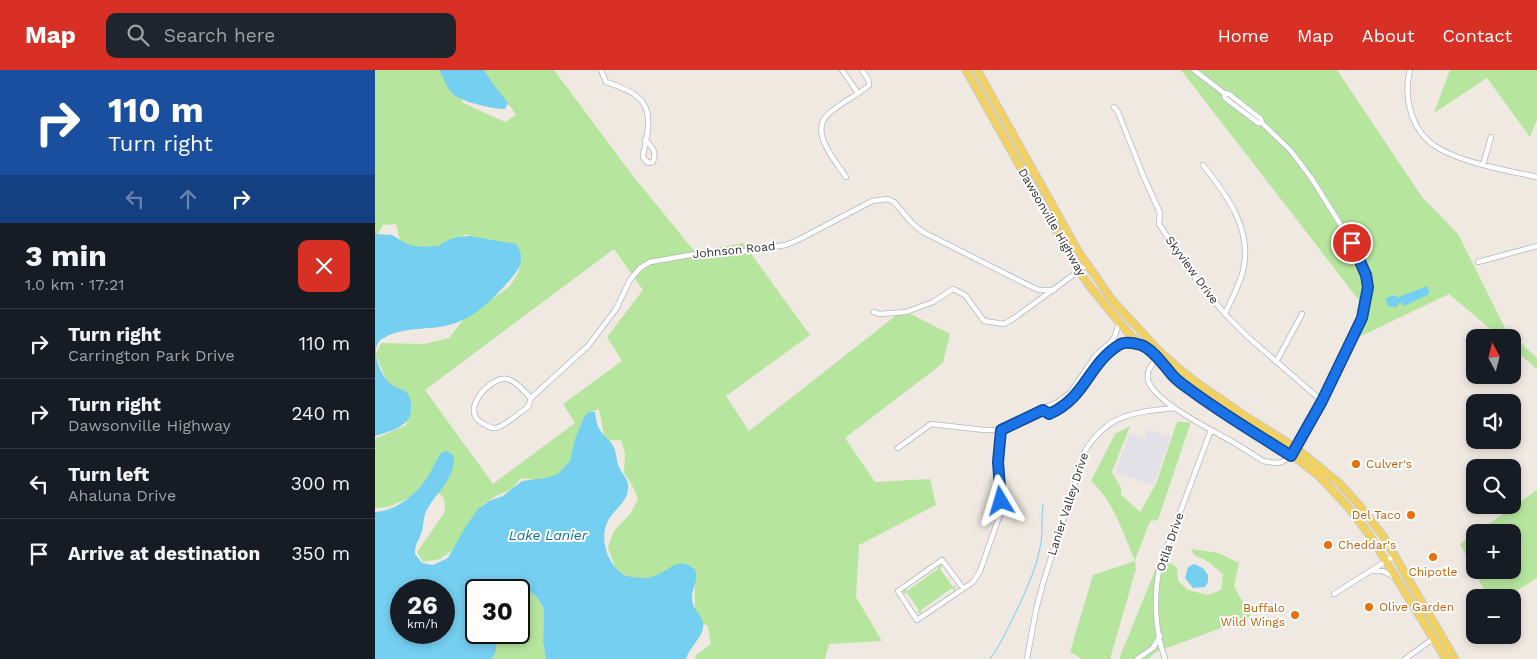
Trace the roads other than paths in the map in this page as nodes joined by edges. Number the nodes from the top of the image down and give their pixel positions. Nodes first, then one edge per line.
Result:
1 (601, 70) edge
2 (842, 70) edge
3 (862, 70) edge
4 (966, 70) edge
5 (977, 70) edge
6 (1194, 70) edge
7 (1410, 70) edge
8 (858, 93) junction
9 (1113, 107) dead end
10 (1491, 137) dead end
11 (645, 140) junction
12 (1483, 164) junction
13 (1203, 165) dead end
14 (846, 177) dead end
15 (1537, 177) edge
16 (1537, 246) edge
17 (1478, 262) dead end
18 (1087, 265) junction
19 (1079, 271) junction
20 (1054, 290) junction
21 (874, 312) dead end
22 (1225, 314) junction
23 (1302, 314) dead end
24 (1119, 322) junction
25 (1142, 345) junction
26 (1104, 348) junction
27 (1109, 354) junction
28 (1159, 356) junction
29 (1276, 362) junction
30 (1071, 391) junction
31 (1076, 394) junction
32 (531, 398) junction
33 (1322, 401) junction
34 (1057, 406) junction
35 (1174, 408) junction
36 (1001, 430) junction
37 (1211, 430) junction
38 (898, 448) dead end
39 (1296, 448) junction
40 (1291, 456) junction
41 (1394, 556) junction
42 (1386, 560) junction
43 (1369, 571) junction
44 (1398, 579) junction
45 (963, 588) junction
46 (1334, 594) dead end
47 (1441, 635) junction
48 (1160, 636) junction
49 (1434, 638) junction
50 (1027, 659) edge
51 (1137, 659) edge
52 (1165, 659) edge
53 (1405, 659) edge
54 (1446, 659) edge
55 (1455, 659) edge

1 - 11 street
2 - 8 street
3 - 8 street
4 - 19 main road, Dawsonville Highway
5 - 18 main road, Dawsonville Highway
6 - 33 street
7 - 12 street
8 - 14 street
9 - 22 street, Skyview Drive
10 - 12 street
11 - 11 street
12 - 15 street
13 - 22 street
16 - 17 street
18 - 19 street
18 - 28 main road, Dawsonville Highway
19 - 20 street
19 - 24 main road, Dawsonville Highway
20 - 21 street
20 - 32 street, Johnson Road
22 - 29 street, Skyview Drive
23 - 29 street
24 - 25 main road, Dawsonville Highway
24 - 26 street
25 - 27 street
25 - 28 main road, Dawsonville Highway
26 - 27 street
26 - 30 street
27 - 31 street
28 - 35 street
28 - 39 main road
28 - 40 main road, Dawsonville Highway
29 - 33 street, Skyview Drive
30 - 31 street
30 - 34 street
31 - 34 street
32 - 32 street, Johnson Road
33 - 39 street
34 - 36 street
35 - 37 street
35 - 50 street, Lanier Valley Drive
36 - 38 street
36 - 45 street
37 - 40 street
37 - 48 street, Otila Drive
39 - 40 street
39 - 41 main road
40 - 42 main road, Dawsonville Highway
41 - 42 street
41 - 47 main road
42 - 43 street
42 - 44 main road, Dawsonville Highway
43 - 44 street
43 - 46 street
44 - 49 main road, Dawsonville Highway
45 - 45 street
47 - 49 street
47 - 55 main road
48 - 51 street
48 - 52 street, Otila Drive
49 - 53 street
49 - 54 main road, Dawsonville Highway

